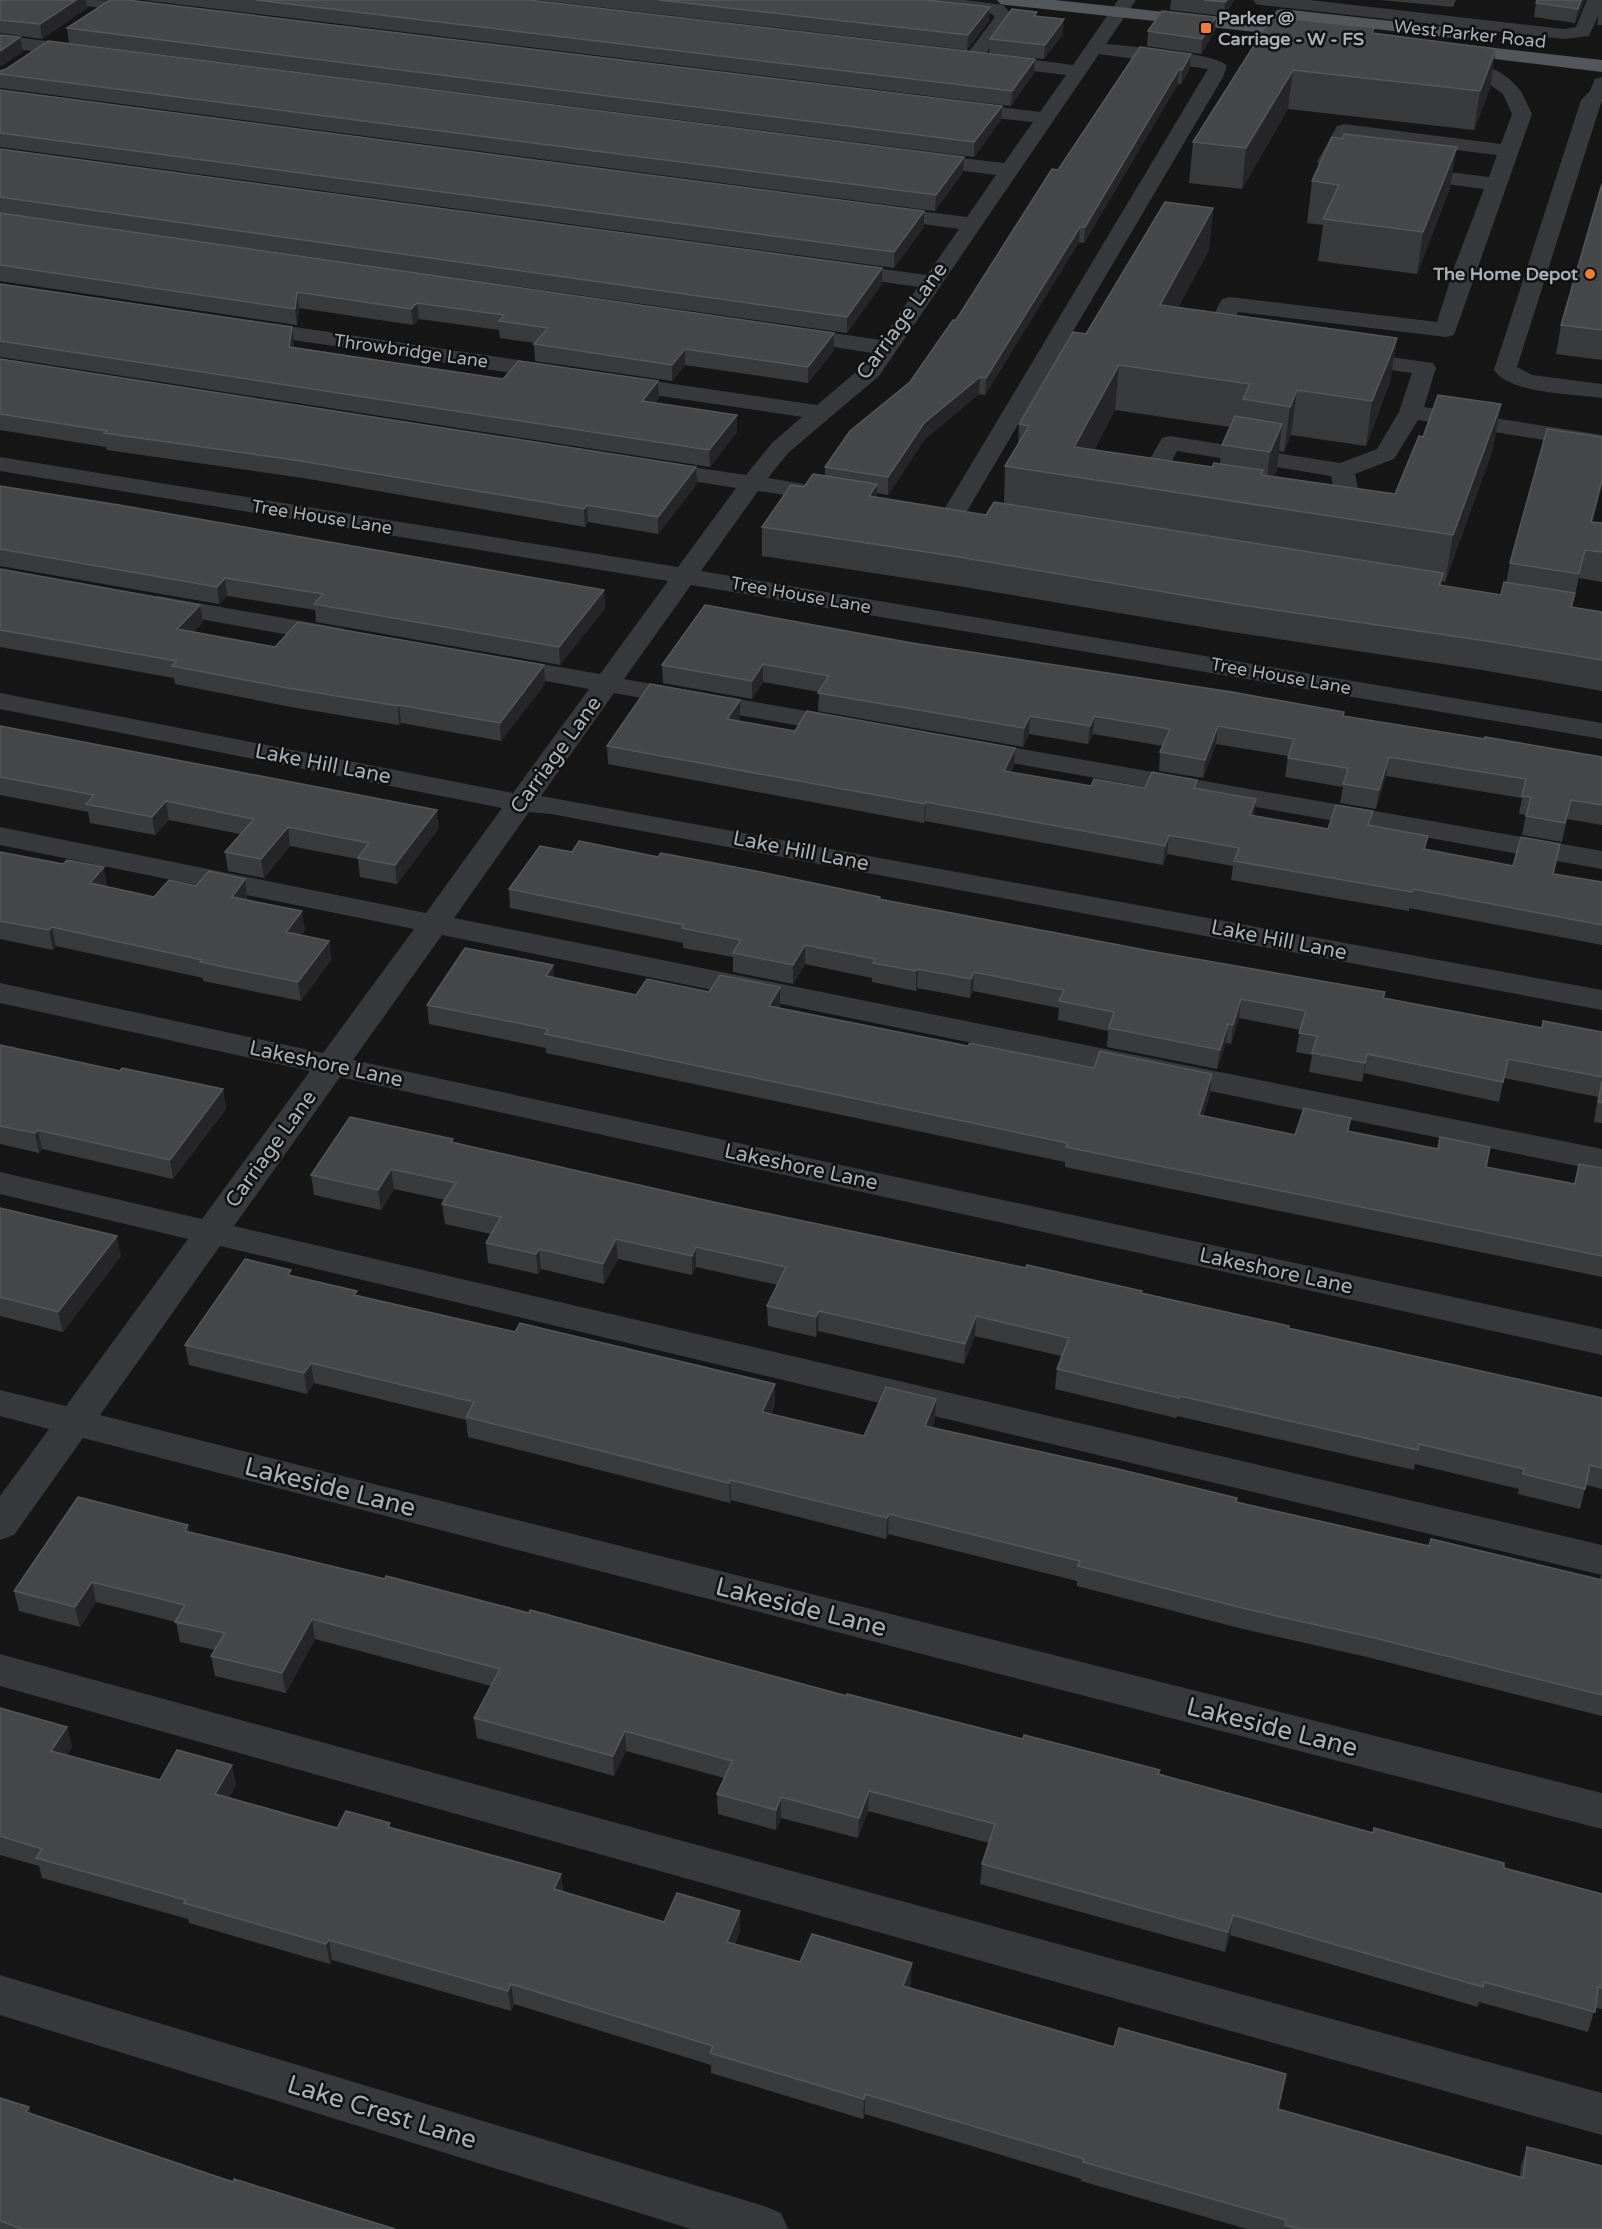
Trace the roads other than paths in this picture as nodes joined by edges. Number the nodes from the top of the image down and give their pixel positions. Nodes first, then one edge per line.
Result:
1 (78, 0) edge
2 (917, 0) edge
3 (1006, 0) edge
4 (1159, 0) edge
5 (1262, 0) edge
6 (1596, 0) edge
7 (114, 2) edge
8 (1123, 6) edge
9 (170, 11) edge
10 (83, 22) edge
11 (1265, 28) junction
12 (65, 34) dead end
13 (0, 41) edge
14 (46, 47) junction
15 (1602, 49) edge
16 (1325, 50) edge
17 (1482, 52) junction
18 (106, 54) edge
19 (950, 56) edge
20 (973, 58) junction
21 (28, 59) edge
22 (1086, 59) junction
23 (1430, 62) edge
24 (1602, 66) edge
25 (1601, 89) edge
26 (939, 105) edge
27 (1045, 118) junction
28 (1508, 151) junction
29 (902, 157) edge
30 (1361, 167) edge
31 (1009, 170) junction
32 (1395, 171) edge
33 (1496, 184) junction
34 (866, 210) edge
35 (972, 224) junction
36 (814, 266) edge
37 (932, 282) junction
38 (223, 323) edge
39 (1446, 330) junction
40 (769, 331) edge
41 (1250, 345) edge
42 (887, 348) junction
43 (1332, 356) edge
44 (1425, 368) junction
45 (1602, 391) edge
46 (1411, 412) junction
47 (823, 413) junction
48 (1602, 442) edge
49 (0, 464) edge
50 (633, 465) edge
51 (1342, 471) junction
52 (751, 484) junction
53 (1189, 496) edge
54 (852, 499) edge
55 (954, 513) edge
56 (1301, 514) edge
57 (685, 576) junction
58 (128, 599) edge
59 (362, 640) edge
60 (479, 661) edge
61 (607, 683) junction
62 (0, 701) edge
63 (876, 731) edge
64 (1602, 731) edge
65 (946, 744) edge
66 (521, 803) junction
67 (0, 836) edge
68 (1602, 860) edge
69 (433, 924) junction
70 (0, 993) edge
71 (1602, 1000) edge
72 (332, 1065) junction
73 (1602, 1160) edge
74 (0, 1183) edge
75 (211, 1233) junction
76 (1602, 1342) edge
77 (0, 1402) edge
78 (75, 1421) junction
79 (0, 1525) edge
80 (1602, 1560) edge
81 (0, 1670) edge
82 (1602, 1811) edge
83 (0, 1995) edge
84 (1602, 2115) edge
85 (764, 2229) edge

1 - 7 street
2 - 20 street
3 - 8 main road, West Parker Road
4 - 17 main road, West Parker Road
5 - 6 street
7 - 9 street
7 - 10 street
8 - 11 main road, West Parker Road
8 - 22 street, Carriage Lane
11 - 16 street
11 - 17 main road, West Parker Road
12 - 14 street
13 - 14 street
14 - 18 street
14 - 21 street
15 - 17 main road, West Parker Road
17 - 23 street
17 - 24 main road, West Parker Road
17 - 28 street
19 - 20 street
20 - 22 street
22 - 27 street, Carriage Lane
22 - 55 street
25 - 45 street
26 - 27 street
27 - 31 street, Carriage Lane
28 - 30 street
28 - 33 street
29 - 31 street
31 - 35 street, Carriage Lane
32 - 33 street
33 - 39 street
34 - 35 street
35 - 37 street, Carriage Lane
36 - 37 street
37 - 42 street, Carriage Lane
38 - 47 street, Throwbridge Lane
39 - 41 street
39 - 44 street
40 - 42 street
42 - 47 street, Carriage Lane
43 - 44 street
44 - 46 street
46 - 48 street
46 - 51 street
47 - 52 street, Carriage Lane
49 - 57 street, Tree House Lane
50 - 52 street
51 - 53 street
51 - 56 street
52 - 54 street
52 - 57 street, Carriage Lane
57 - 61 street, Carriage Lane
57 - 64 street, Tree House Lane
58 - 59 street
60 - 61 street
61 - 63 street
61 - 66 street, Carriage Lane
62 - 66 street, Lake Hill Lane
65 - 68 street
66 - 69 street, Carriage Lane
66 - 71 street, Lake Hill Lane
67 - 69 street
69 - 72 street, Carriage Lane
69 - 73 street
70 - 72 street, Lakeshore Lane
72 - 75 street, Carriage Lane
72 - 76 street, Lakeshore Lane
74 - 75 street
75 - 78 street, Carriage Lane
75 - 80 street
77 - 78 street, Lakeside Lane
78 - 79 street, Carriage Lane
78 - 82 street, Lakeside Lane
81 - 84 street
83 - 85 street, Lake Crest Lane

